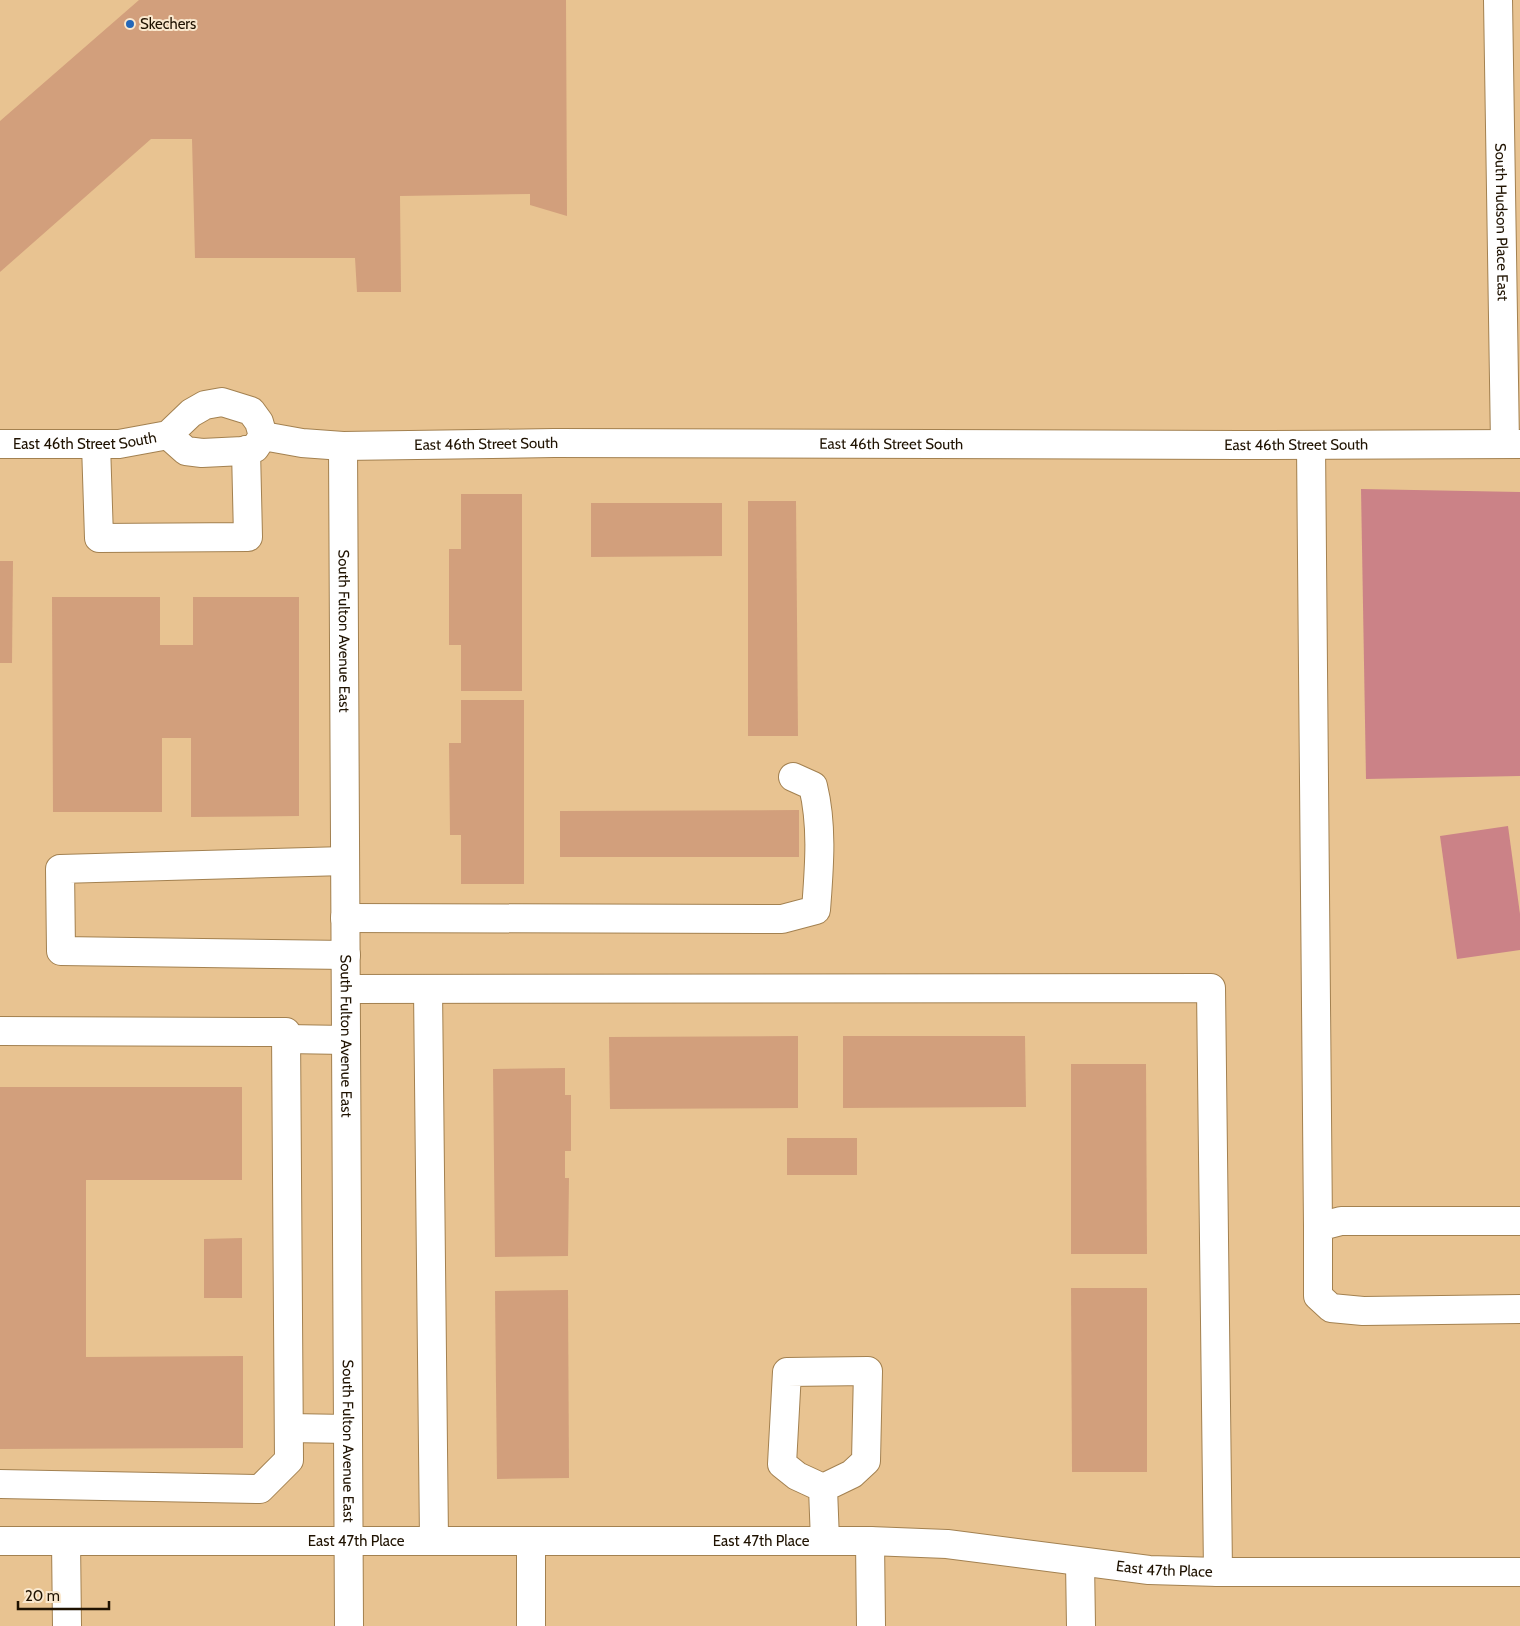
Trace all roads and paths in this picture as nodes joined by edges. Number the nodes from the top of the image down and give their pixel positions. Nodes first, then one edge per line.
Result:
1 (1498, 0) edge
2 (168, 435) junction
3 (255, 443) junction
4 (0, 444) edge
5 (96, 444) junction
6 (1513, 444) edge
7 (343, 446) junction
8 (1311, 446) junction
9 (793, 777) dead end
10 (345, 861) junction
11 (345, 918) junction
12 (346, 954) junction
13 (346, 989) junction
14 (428, 989) junction
15 (0, 1031) edge
16 (286, 1039) junction
17 (346, 1040) junction
18 (1520, 1221) edge
19 (1318, 1227) junction
20 (1520, 1309) edge
21 (289, 1428) junction
22 (348, 1429) junction
23 (0, 1484) edge
24 (823, 1488) junction
25 (434, 1540) junction
26 (0, 1541) edge
27 (66, 1541) junction
28 (531, 1541) junction
29 (825, 1541) junction
30 (870, 1541) junction
31 (349, 1542) junction
32 (1080, 1562) junction
33 (1218, 1572) junction
34 (1520, 1572) edge
35 (67, 1626) edge
36 (349, 1626) edge
37 (531, 1626) edge
38 (871, 1626) edge
39 (1081, 1626) edge

1 - 6 street, South Hudson Place East
2 - 3 street, East 46th Street South
2 - 3 street, East 46th Street South
2 - 5 street, East 46th Street South
3 - 5 street
3 - 7 street, East 46th Street South
4 - 5 street, East 46th Street South
6 - 8 street, East 46th Street South
7 - 8 street, East 46th Street South
7 - 10 street, South Fulton Avenue East
8 - 19 street
9 - 11 street
10 - 11 street, South Fulton Avenue East
10 - 12 street
11 - 12 street, South Fulton Avenue East
12 - 13 street, South Fulton Avenue East
13 - 14 street
13 - 17 street, South Fulton Avenue East
14 - 25 street
14 - 33 street
15 - 16 street
16 - 17 street
16 - 21 street
17 - 22 street, South Fulton Avenue East
18 - 19 street
19 - 20 street
21 - 22 street
21 - 23 street
22 - 31 street, South Fulton Avenue East
24 - 24 street
24 - 29 street
25 - 28 street, East 47th Place
25 - 31 street, East 47th Place
26 - 27 street, East 47th Place
27 - 31 street, East 47th Place
27 - 35 street
28 - 29 street, East 47th Place
28 - 37 street
29 - 30 street, East 47th Place
30 - 32 street, East 47th Place
30 - 38 street
31 - 36 street, South Fulton Avenue East
32 - 33 street, East 47th Place
32 - 39 street
33 - 34 street, East 47th Place

